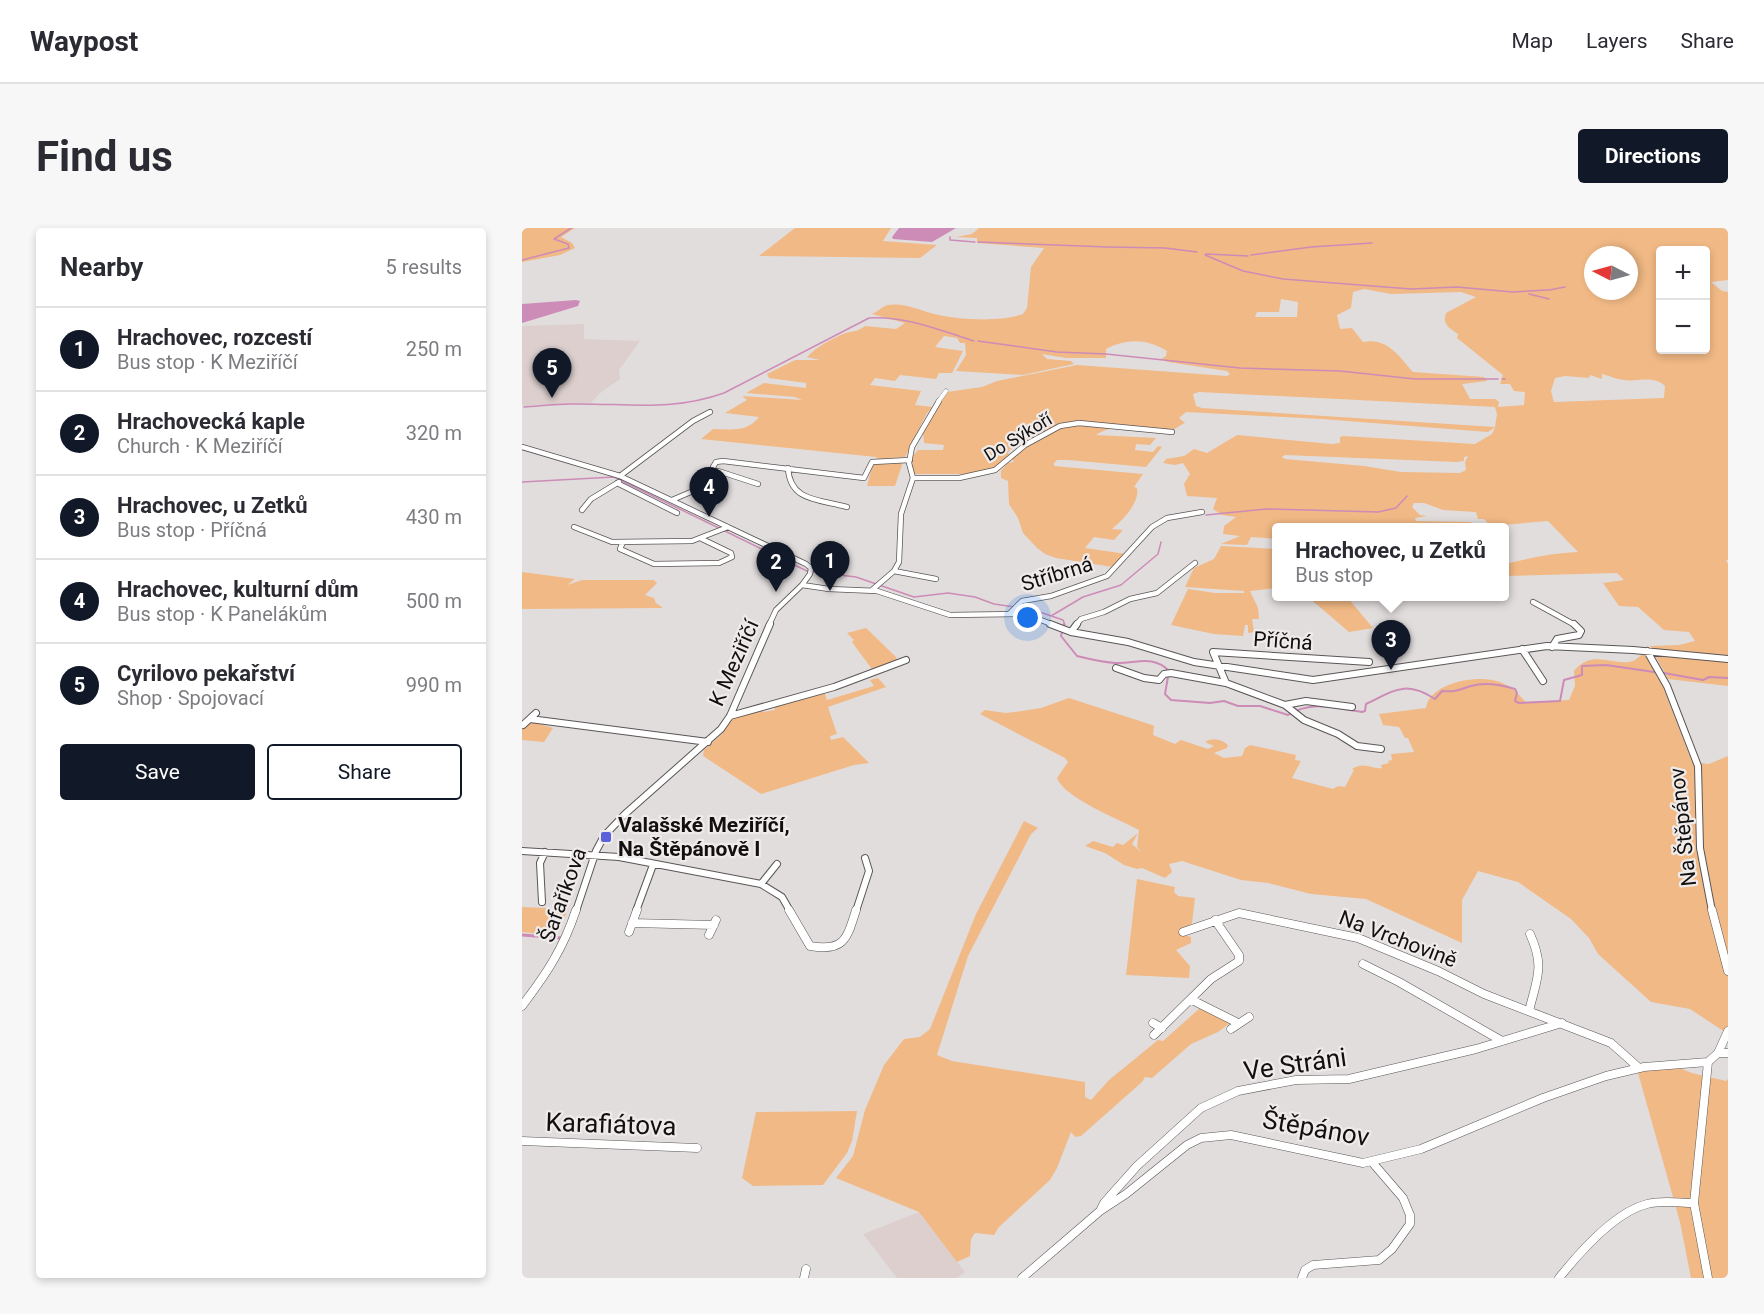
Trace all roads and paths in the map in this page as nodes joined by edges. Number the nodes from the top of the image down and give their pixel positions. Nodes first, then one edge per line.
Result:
1 (946, 391) dead end
2 (710, 412) dead end
3 (1172, 432) dead end
4 (522, 447) edge
5 (910, 460) junction
6 (788, 468) junction
7 (714, 471) junction
8 (914, 478) junction
9 (621, 480) junction
10 (758, 484) dead end
11 (672, 500) junction
12 (847, 507) dead end
13 (582, 510) dead end
14 (1202, 512) dead end
15 (677, 513) dead end
16 (573, 527) dead end
17 (723, 529) junction
18 (702, 539) junction
19 (623, 542) junction
20 (1195, 563) dead end
21 (894, 571) junction
22 (936, 579) dead end
23 (802, 585) junction
24 (875, 586) junction
25 (1533, 602) dead end
26 (1012, 610) junction
27 (1066, 630) junction
28 (1552, 647) junction
29 (1522, 649) junction
30 (1647, 651) junction
31 (1728, 654) edge
32 (1712, 658) junction
33 (1728, 659) edge
34 (906, 660) dead end
35 (1369, 662) dead end
36 (1221, 667) junction
37 (1116, 668) dead end
38 (1543, 681) dead end
39 (1226, 683) junction
40 (1352, 707) dead end
41 (1290, 709) junction
42 (536, 713) dead end
43 (730, 716) junction
44 (530, 719) junction
45 (523, 725) edge
46 (721, 729) joint
47 (708, 742) junction
48 (1381, 749) dead end
49 (522, 851) edge
50 (545, 852) junction
51 (595, 855) junction
52 (865, 858) dead end
53 (777, 864) dead end
54 (653, 865) junction
55 (761, 884) junction
56 (542, 902) dead end
57 (1215, 920) junction
58 (632, 923) junction
59 (629, 932) dead end
60 (1183, 932) dead end
61 (1530, 933) dead end
62 (709, 935) dead end
63 (1363, 964) dead end
64 (1728, 971) edge
65 (1192, 1000) junction
66 (522, 1006) edge
67 (1529, 1011) junction
68 (1249, 1017) dead end
69 (1153, 1023) dead end
70 (1238, 1023) junction
71 (1562, 1023) junction
72 (1162, 1028) junction
73 (1231, 1029) dead end
74 (1728, 1031) edge
75 (1154, 1035) dead end
76 (1503, 1041) junction
77 (1718, 1053) junction
78 (1728, 1053) edge
79 (1708, 1062) junction
80 (1639, 1068) junction
81 (522, 1142) edge
82 (697, 1149) dead end
83 (1372, 1162) junction
84 (1694, 1203) junction
85 (1100, 1211) junction
86 (1024, 1277) edge
87 (1302, 1278) edge
88 (1559, 1278) edge
89 (1708, 1278) edge

1 - 5 street
2 - 9 street
3 - 8 street, Do Sýkoří
4 - 9 street
5 - 6 street
5 - 8 street
6 - 7 street
6 - 12 street
7 - 10 street
7 - 11 street
8 - 21 street
9 - 11 street
9 - 13 street
9 - 15 street
11 - 17 street
14 - 26 street, Stříbrná
16 - 19 street
17 - 18 street
17 - 23 street, K Meziříčí
18 - 19 street
18 - 19 street
20 - 27 street
21 - 22 street
21 - 24 street
23 - 24 street
23 - 43 street, K Meziříčí
24 - 26 street
25 - 28 street
26 - 27 street
27 - 36 street
28 - 29 street
28 - 30 street
29 - 36 street
29 - 38 street
30 - 32 street
30 - 64 street, Na Štěpánov
31 - 32 street
32 - 33 street
34 - 43 street
35 - 36 street, Příčná
36 - 39 street
37 - 39 street
39 - 41 street
40 - 41 street
41 - 48 street
42 - 44 street
43 - 46 street, K Meziříčí
44 - 45 street
44 - 47 street
46 - 47 street, Šafaříkova
47 - 51 street, Šafaříkova
49 - 50 street
50 - 51 street
50 - 56 street
51 - 54 street
51 - 66 street, Šafaříkova
52 - 55 street
53 - 55 street
54 - 55 street
54 - 58 street
57 - 60 street, Na Vrchovině
57 - 65 street
57 - 67 street, Na Vrchovině
58 - 59 street
58 - 62 street
61 - 67 street
63 - 76 street
65 - 70 street
65 - 72 street
67 - 71 street, Na Vrchovině
68 - 70 street
69 - 72 street
70 - 73 street
71 - 76 street, Ve Stráni
71 - 80 street, Na Vrchovině
72 - 75 street
74 - 77 street
76 - 85 street, Ve Stráni
77 - 78 street
77 - 79 street
79 - 80 street, Štěpánov
79 - 84 street
80 - 83 street, Štěpánov
81 - 82 street, Karafiátova
83 - 85 street, Štěpánov
83 - 87 street
84 - 88 street
84 - 89 street
85 - 86 street, Štěpánov

